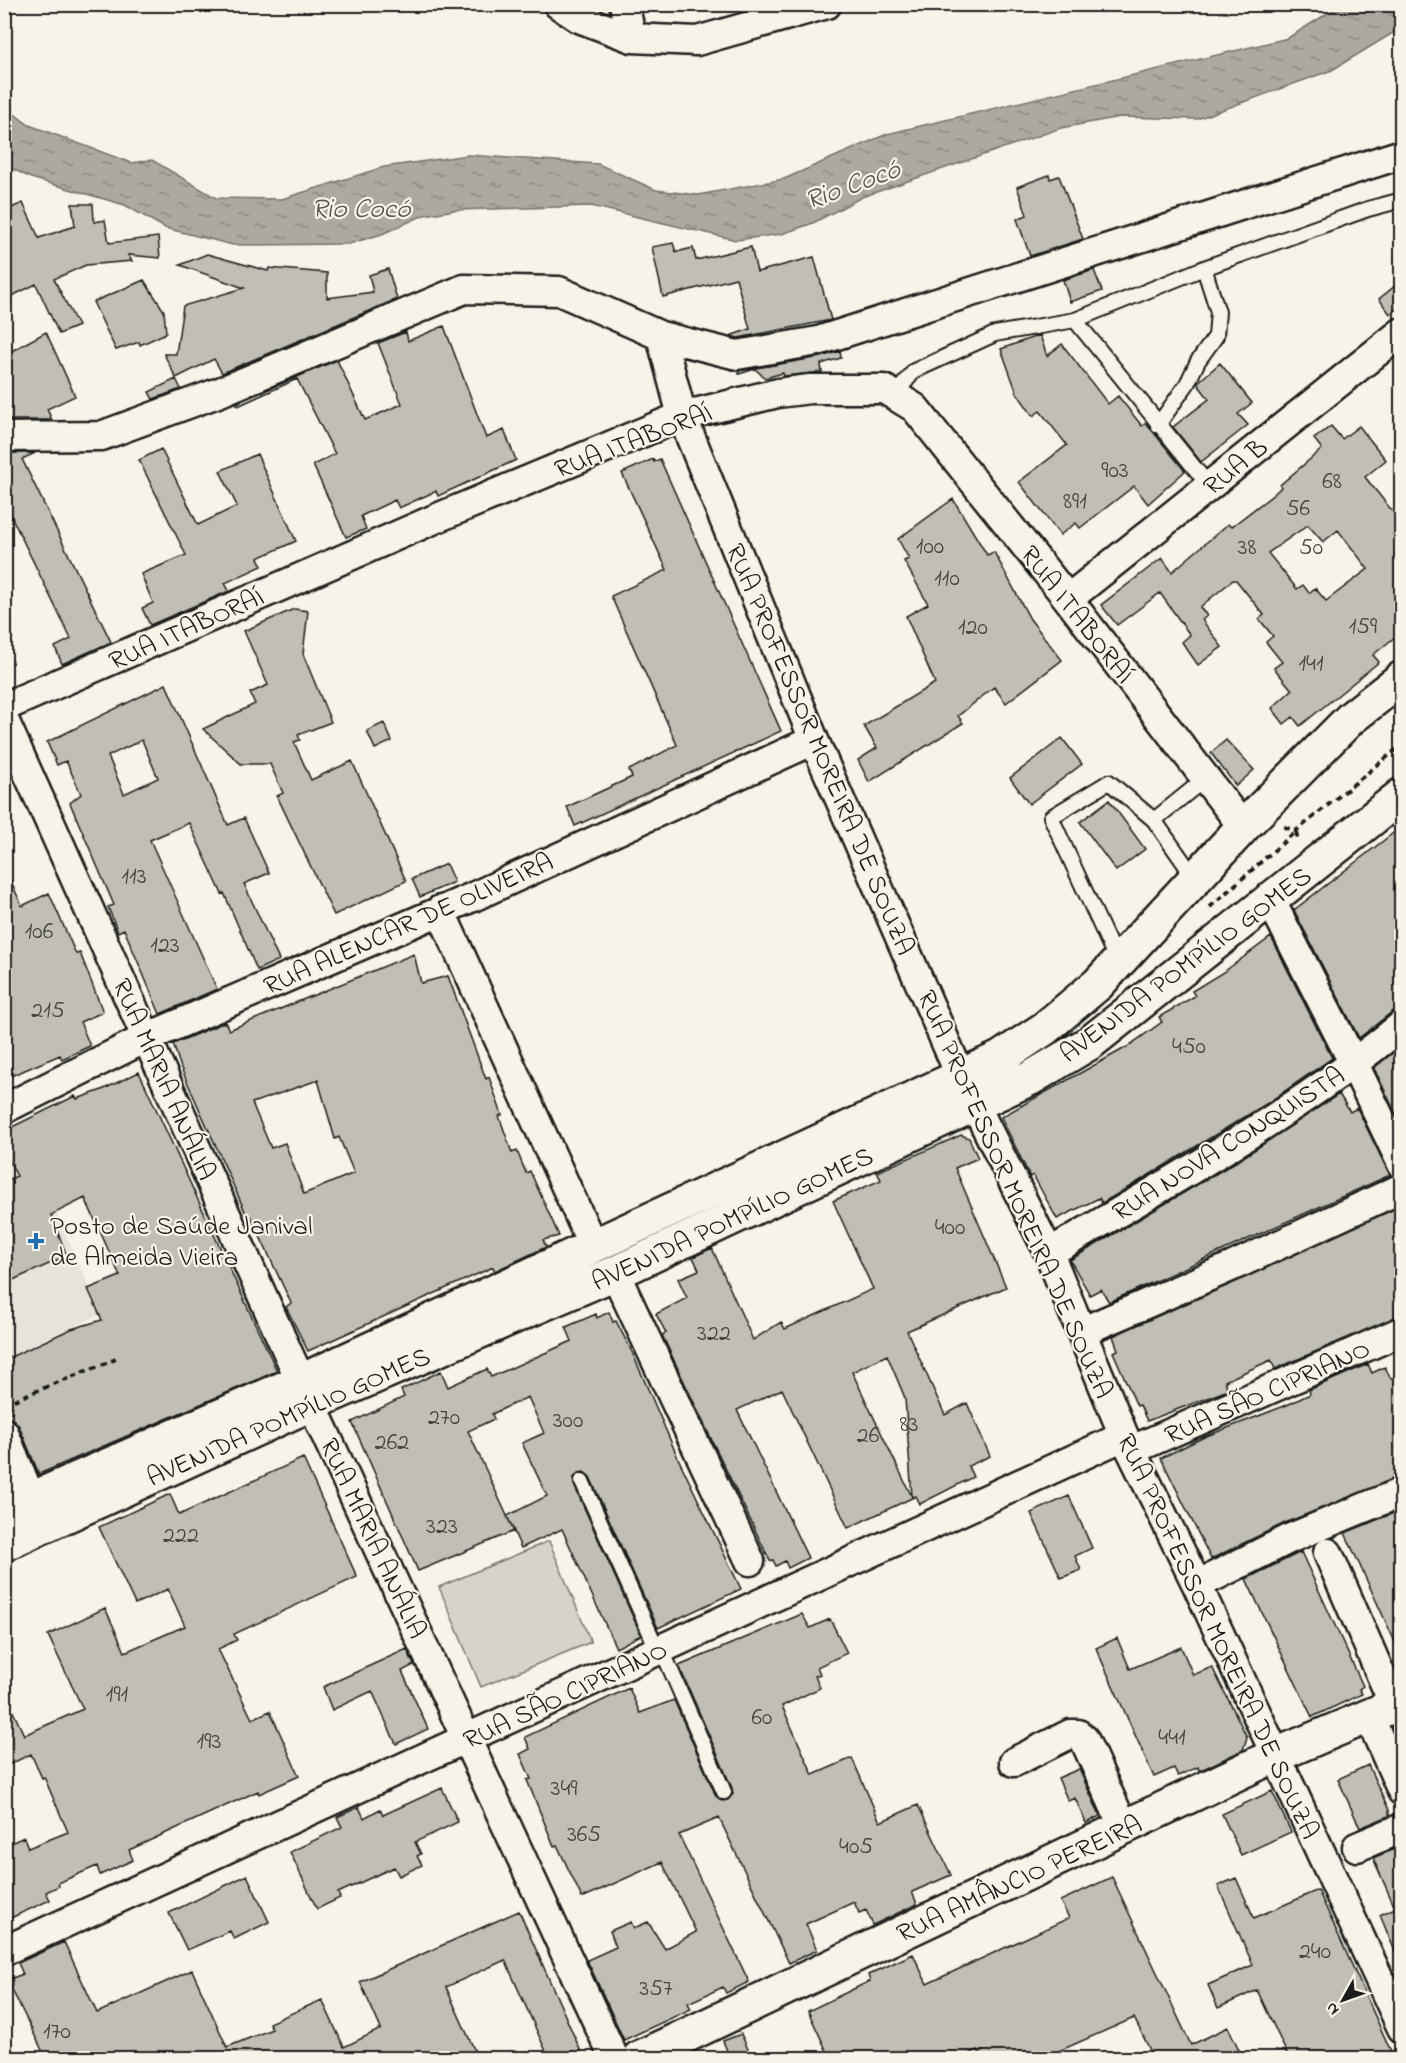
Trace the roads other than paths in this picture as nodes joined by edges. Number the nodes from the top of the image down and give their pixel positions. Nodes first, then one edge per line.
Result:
1 (558, 4) edge
2 (624, 4) edge
3 (821, 5) edge
4 (632, 38) junction
5 (1401, 154) edge
6 (1401, 200) edge
7 (1204, 268) junction
8 (1075, 320) junction
9 (1401, 332) edge
10 (661, 336) junction
11 (896, 394) junction
12 (682, 416) junction
13 (1158, 425) junction
14 (4, 437) edge
15 (1210, 487) junction
16 (1068, 599) junction
17 (1401, 678) edge
18 (4, 707) edge
19 (4, 720) edge
20 (814, 740) junction
21 (1206, 778) junction
22 (1401, 795) edge
23 (1154, 820) junction
24 (1249, 821) junction
25 (1196, 880) junction
26 (1271, 901) junction
27 (440, 910) junction
28 (1119, 964) junction
29 (1401, 1024) edge
30 (146, 1038) junction
31 (1354, 1064) junction
32 (960, 1075) junction
33 (975, 1106) junction
34 (4, 1110) edge
35 (1401, 1164) edge
36 (1401, 1188) edge
37 (593, 1246) junction
38 (1049, 1253) junction
39 (615, 1273) junction
40 (1401, 1331) edge
41 (1081, 1332) junction
42 (306, 1392) junction
43 (4, 1433) edge
44 (1128, 1443) junction
45 (582, 1481) dead end
46 (1401, 1492) edge
47 (18, 1505) edge
48 (4, 1544) edge
49 (1328, 1553) dead end
50 (750, 1561) dead end
51 (1197, 1585) junction
52 (660, 1650) junction
53 (1388, 1708) edge
54 (467, 1739) junction
55 (1276, 1755) junction
56 (1014, 1762) dead end
57 (1401, 1791) edge
58 (724, 1792) dead end
59 (1124, 1828) junction
60 (1401, 1828) edge
61 (1357, 1847) dead end
62 (4, 1951) edge
63 (1401, 2028) edge
64 (614, 2058) edge
65 (639, 2058) edge

1 - 4 street
2 - 4 street
3 - 4 street
5 - 10 street
6 - 7 lane
7 - 8 lane
7 - 13 lane
8 - 11 lane
8 - 13 lane
9 - 15 street, RUA B
10 - 12 street, RUA PROFESSOR MOREIRA DE SOUZA
10 - 14 street
11 - 12 street, RUA ITABORAÍ
11 - 16 street, RUA ITABORAÍ
12 - 18 street, RUA ITABORAÍ
12 - 20 street, RUA PROFESSOR MOREIRA DE SOUZA
13 - 15 lane
15 - 16 street, RUA B
16 - 21 street, RUA ITABORAÍ
17 - 24 main road, AVENIDA POMPÍLIO GOMES
19 - 30 street, RUA MARIA ANÁLIA
20 - 27 street, RUA ALENCAR DE OLIVEIRA
20 - 32 street, RUA PROFESSOR MOREIRA DE SOUZA
21 - 23 lane
21 - 24 street, RUA ITABORAÍ
22 - 26 main road, AVENIDA POMPÍLIO GOMES
23 - 25 lane
23 - 28 lane
24 - 25 main road, AVENIDA POMPÍLIO GOMES
25 - 28 main road, AVENIDA POMPÍLIO GOMES
26 - 31 street
26 - 33 main road, AVENIDA POMPÍLIO GOMES
27 - 30 street, RUA ALENCAR DE OLIVEIRA
27 - 37 street
28 - 32 main road, AVENIDA POMPÍLIO GOMES
29 - 31 street, RUA NOVA CONQUISTA
30 - 34 street, RUA ALENCAR DE OLIVEIRA
30 - 42 street, RUA MARIA ANÁLIA
31 - 35 street
31 - 38 street, RUA NOVA CONQUISTA
32 - 33 street, RUA PROFESSOR MOREIRA DE SOUZA
32 - 37 main road, AVENIDA POMPÍLIO GOMES
33 - 38 street, RUA PROFESSOR MOREIRA DE SOUZA
33 - 39 main road, AVENIDA POMPÍLIO GOMES
36 - 41 street
37 - 42 main road, AVENIDA POMPÍLIO GOMES
38 - 41 street, RUA PROFESSOR MOREIRA DE SOUZA
39 - 42 main road, AVENIDA POMPÍLIO GOMES
39 - 50 street
40 - 44 street, RUA SÃO CIPRIANO
41 - 44 street, RUA PROFESSOR MOREIRA DE SOUZA
42 - 47 main road, AVENIDA POMPÍLIO GOMES
42 - 48 main road, AVENIDA POMPÍLIO GOMES
42 - 54 street, RUA MARIA ANÁLIA
43 - 47 street
44 - 51 street, RUA PROFESSOR MOREIRA DE SOUZA
44 - 52 street, RUA SÃO CIPRIANO
45 - 52 lane
46 - 51 street
49 - 53 street
51 - 55 street, RUA PROFESSOR MOREIRA DE SOUZA
52 - 54 street, RUA SÃO CIPRIANO
52 - 58 lane
53 - 55 main road, RUA AMÂNCIO PEREIRA
53 - 57 street
54 - 62 street, RUA SÃO CIPRIANO
54 - 64 street, RUA MARIA ANÁLIA
55 - 59 main road, RUA AMÂNCIO PEREIRA
55 - 63 street, RUA PROFESSOR MOREIRA DE SOUZA
56 - 59 street
59 - 65 main road, RUA AMÂNCIO PEREIRA
60 - 61 street

